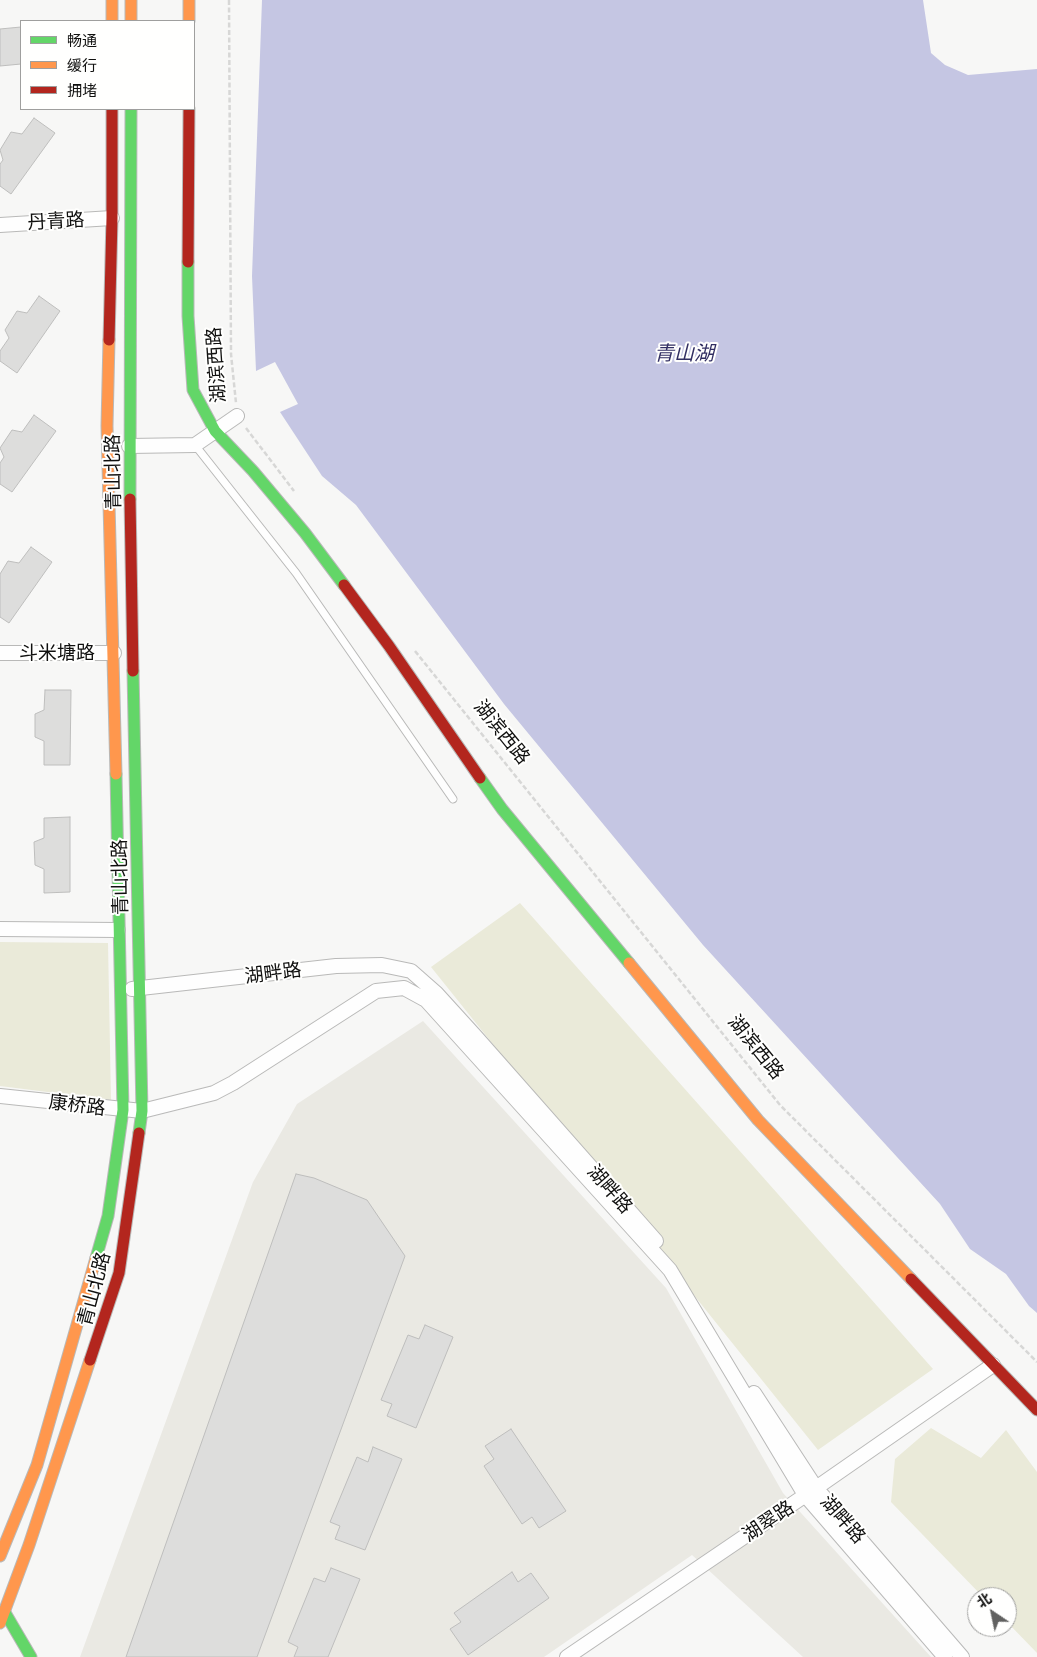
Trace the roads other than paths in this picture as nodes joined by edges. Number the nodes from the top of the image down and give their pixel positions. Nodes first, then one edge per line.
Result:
1 (112, 0) edge
2 (130, 0) edge
3 (189, 0) edge
4 (112, 20) edge
5 (131, 20) edge
6 (189, 20) edge
7 (112, 110) edge
8 (131, 110) edge
9 (189, 110) edge
10 (112, 218) junction
11 (0, 225) edge
12 (237, 416) road end
13 (215, 431) junction
14 (195, 445) junction
15 (130, 446) junction
16 (114, 653) junction
17 (0, 654) edge
18 (453, 799) dead end
19 (0, 929) edge
20 (118, 930) junction
21 (140, 988) junction
22 (121, 990) junction
23 (0, 1096) edge
24 (148, 1109) junction
25 (123, 1110) junction
26 (993, 1365) junction
27 (1037, 1410) edge
28 (811, 1492) junction
29 (0, 1556) edge
30 (4, 1611) junction
31 (0, 1623) edge
32 (31, 1657) edge
33 (567, 1657) edge
34 (945, 1657) edge
35 (962, 1657) edge

1 - 4 main road
2 - 5 main road
3 - 6 main road
7 - 10 main road, 青山北路
8 - 15 main road, 青山北路
9 - 13 main road, 湖滨西路
10 - 11 street, 丹青路
10 - 16 main road, 青山北路
12 - 13 street
13 - 14 street
13 - 26 main road, 湖滨西路
14 - 15 street
14 - 18 lane
15 - 21 main road, 青山北路
16 - 17 street, 斗米塘路
16 - 20 main road, 青山北路
19 - 20 street
20 - 22 main road, 青山北路
21 - 22 street, 湖畔路
21 - 24 main road, 青山北路
21 - 28 street, 湖畔路
22 - 25 main road, 青山北路
23 - 25 street, 康桥路
24 - 25 street, 康桥路
24 - 28 street, 湖畔路
24 - 30 main road, 青山北路
25 - 29 main road, 青山北路
26 - 27 main road, 湖滨西路
26 - 28 street, 湖翠路
28 - 33 street, 湖翠路
28 - 34 street, 湖畔路
28 - 35 street, 湖畔路
30 - 31 main road, 青山北路
30 - 32 main road

